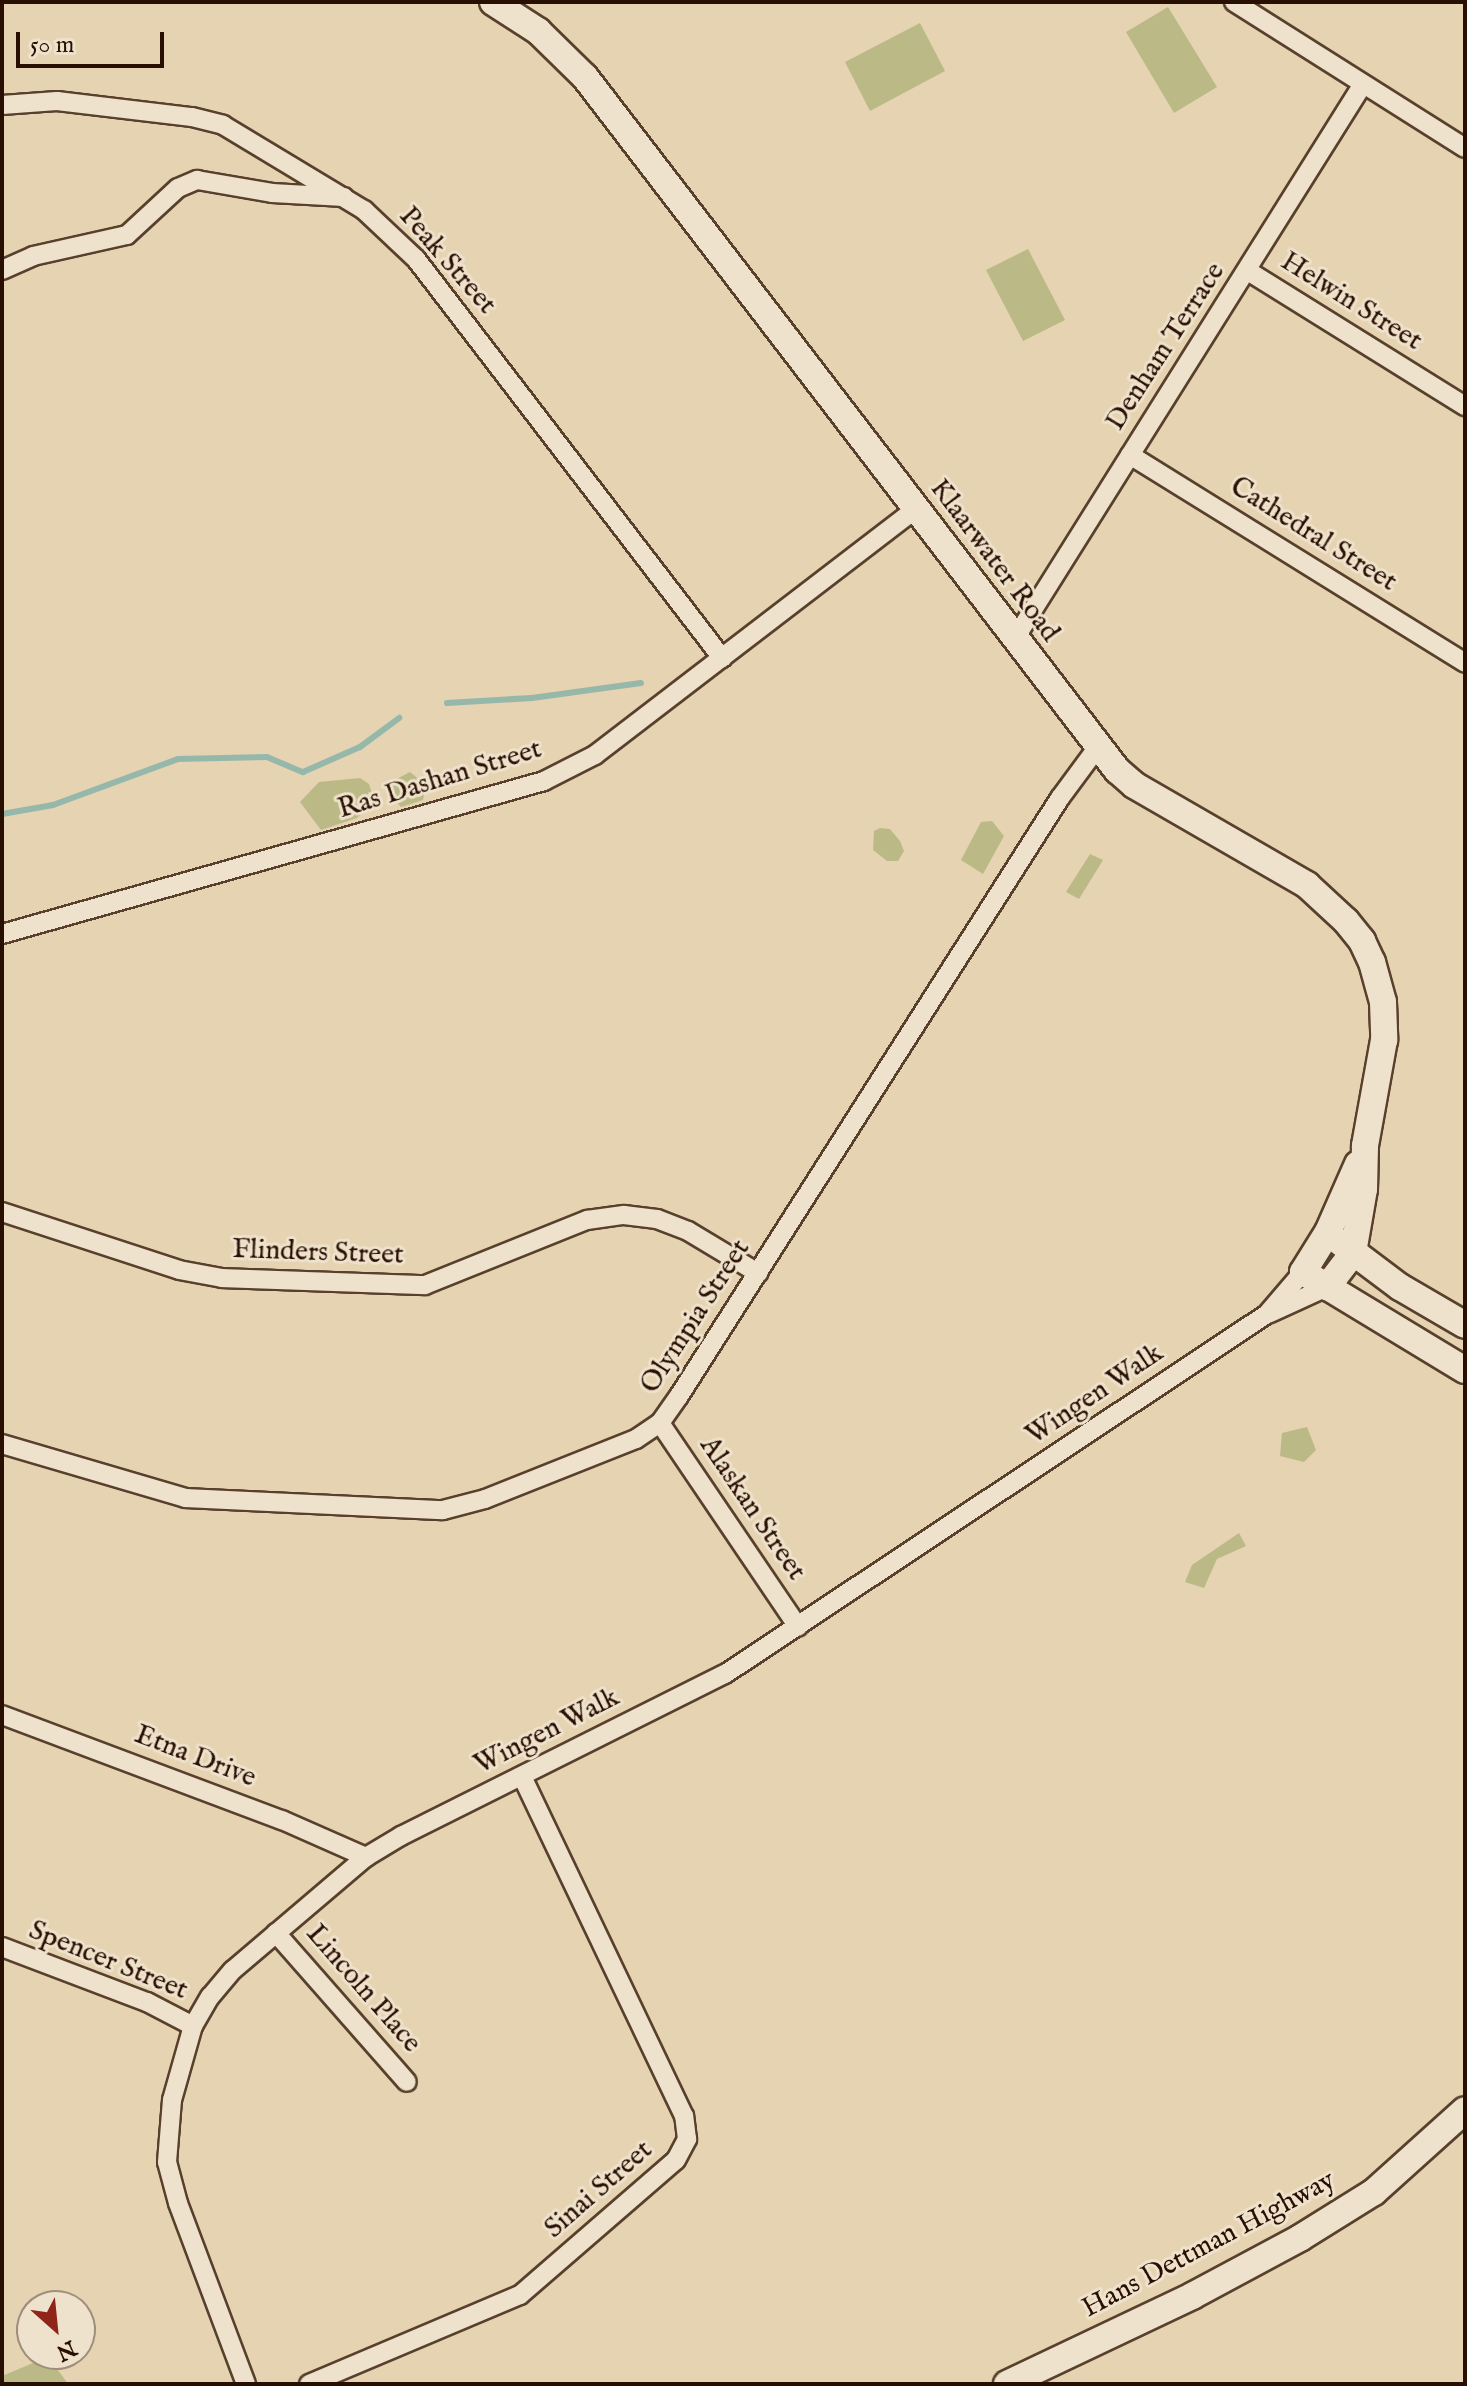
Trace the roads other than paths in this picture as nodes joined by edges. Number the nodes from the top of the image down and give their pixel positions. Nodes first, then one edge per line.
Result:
1 (493, 2) edge
2 (1234, 2) edge
3 (1363, 84) junction
4 (2, 105) edge
5 (1465, 148) edge
6 (347, 197) junction
7 (2, 270) edge
8 (1248, 271) junction
9 (1465, 406) edge
10 (1130, 455) junction
11 (916, 509) junction
12 (1014, 640) junction
13 (722, 658) junction
14 (1465, 663) edge
15 (1097, 748) junction
16 (2, 934) edge
17 (1365, 1146) junction
18 (2, 1212) edge
19 (1328, 1232) junction
20 (1353, 1253) junction
21 (1303, 1272) junction
22 (758, 1273) junction
23 (1327, 1287) junction
24 (1267, 1314) junction
25 (1465, 1325) edge
26 (1465, 1370) edge
27 (660, 1423) junction
28 (2, 1444) edge
29 (798, 1627) junction
30 (2, 1715) edge
31 (522, 1777) junction
32 (366, 1857) junction
33 (276, 1933) junction
34 (2, 1947) edge
35 (193, 2026) junction
36 (407, 2082) dead end
37 (1465, 2110) edge
38 (246, 2384) edge
39 (309, 2384) edge
40 (1007, 2384) edge

1 - 11 street, Klaarwater Road
2 - 3 street
3 - 5 street
3 - 8 street, Denham Terrace
4 - 6 street, Peak Street
6 - 7 street
6 - 13 street, Peak Street
8 - 9 street, Helwin Street
8 - 10 street, Denham Terrace
10 - 12 street, Denham Terrace
10 - 14 street, Cathedral Street
11 - 12 street, Klaarwater Road
11 - 13 street, Ras Dashan Street
12 - 15 street, Klaarwater Road
13 - 16 street, Ras Dashan Street
15 - 17 street, Klaarwater Road
15 - 22 street, Olympia Street
17 - 19 street, Klaarwater Road
17 - 20 street, Klaarwater Road
18 - 22 street, Flinders Street
19 - 20 street
19 - 21 street, Klaarwater Road
20 - 23 street, Klaarwater Road
20 - 25 street
21 - 23 street
21 - 24 street, Wingen Walk
22 - 27 street, Olympia Street
23 - 24 street, Wingen Walk
23 - 26 street
24 - 29 street, Wingen Walk
27 - 28 street, Olympia Street
27 - 29 street, Alaskan Street
29 - 31 street, Wingen Walk
30 - 32 street, Etna Drive
31 - 32 street, Wingen Walk
31 - 39 street, Sinai Street
32 - 33 street, Wingen Walk
33 - 35 street, Wingen Walk
33 - 36 street, Lincoln Place
34 - 35 street, Spencer Street
35 - 38 street, Wingen Walk
37 - 40 street, Hans Dettman Highway

